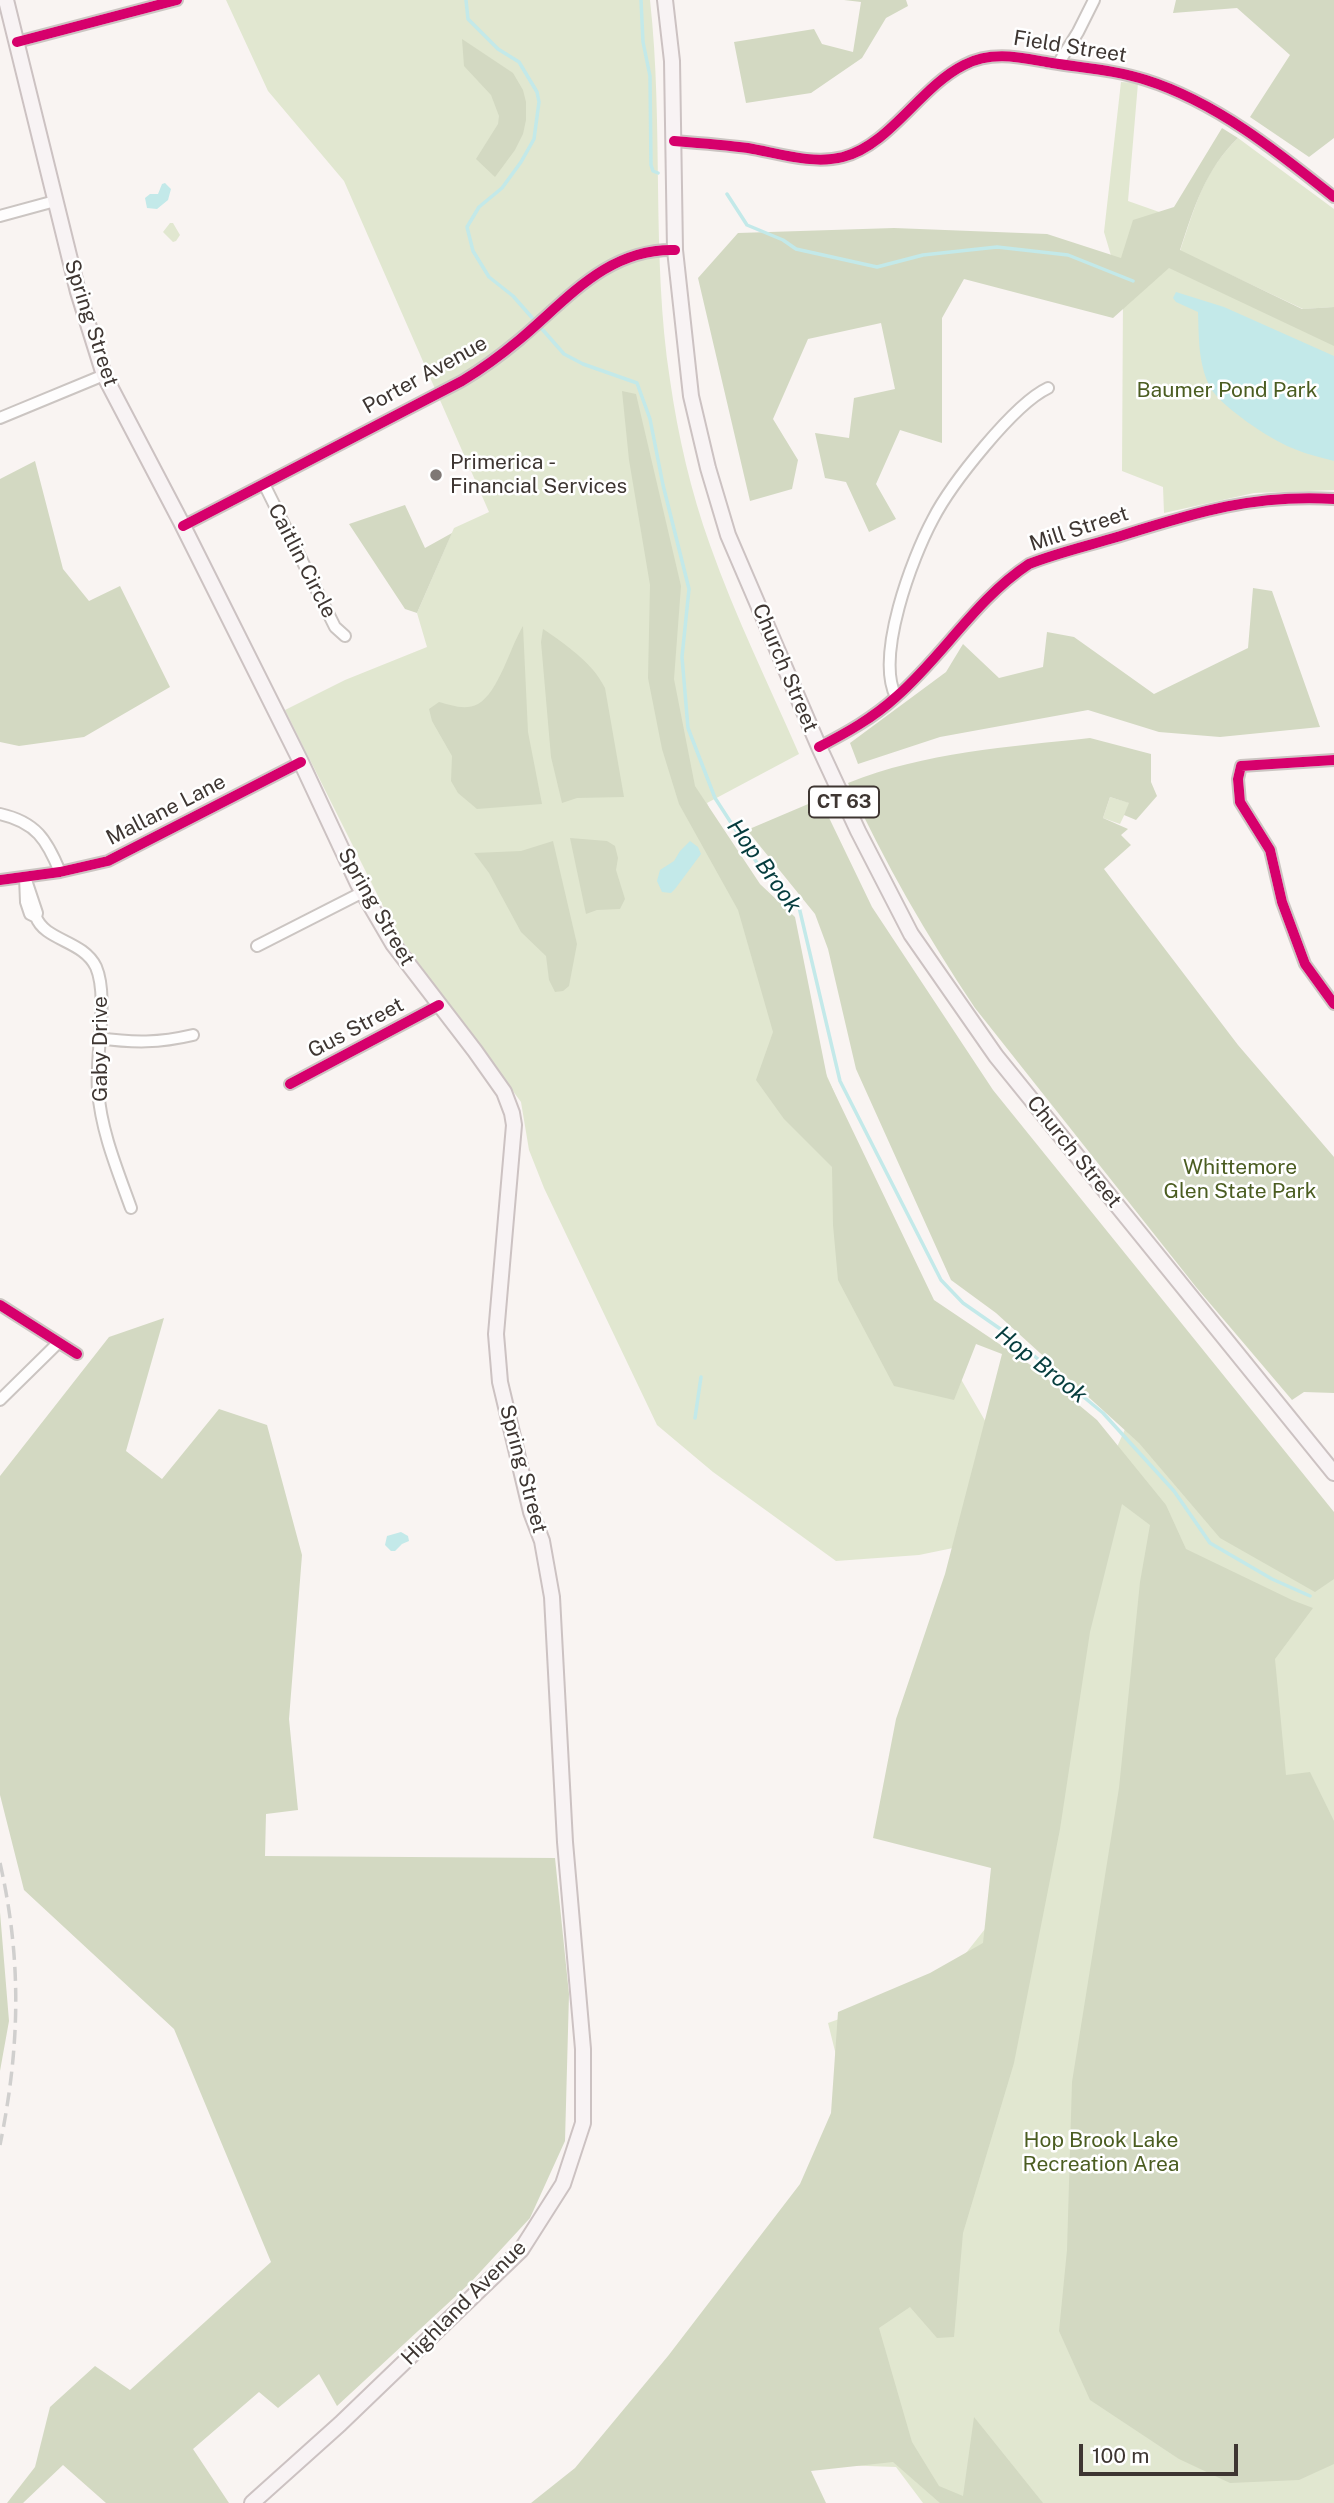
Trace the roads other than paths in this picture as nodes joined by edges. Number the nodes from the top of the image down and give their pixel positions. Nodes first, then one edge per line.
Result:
1 (6, 0) edge
2 (177, 0) edge
3 (665, 0) edge
4 (1094, 0) edge
5 (17, 42) junction
6 (1058, 64) junction
7 (674, 141) junction
8 (1334, 197) edge
9 (55, 201) junction
10 (0, 216) edge
11 (675, 250) junction
12 (104, 374) junction
13 (1048, 388) dead end
14 (0, 418) edge
15 (264, 484) junction
16 (1334, 499) edge
17 (183, 526) junction
18 (345, 636) dead end
19 (896, 697) junction
20 (819, 747) junction
21 (1334, 760) edge
22 (301, 762) junction
23 (0, 814) edge
24 (60, 872) junction
25 (25, 877) junction
26 (0, 880) edge
27 (363, 892) junction
28 (257, 946) dead end
29 (1334, 1003) edge
30 (439, 1005) junction
31 (193, 1035) dead end
32 (99, 1038) junction
33 (290, 1084) dead end
34 (131, 1208) dead end
35 (0, 1304) edge
36 (58, 1343) junction
37 (77, 1354) dead end
38 (0, 1400) edge
39 (1334, 1473) edge
40 (565, 1842) joint
41 (252, 2503) edge

1 - 5 main road, Spring Street
2 - 5 street
3 - 7 main road, Church Street / CT 63
4 - 6 street
5 - 9 main road, Spring Street
6 - 7 street, Field Street
6 - 8 street, Field Street
7 - 11 main road, Church Street / CT 63
9 - 10 street
9 - 12 main road, Spring Street
11 - 15 street, Porter Avenue
11 - 20 main road, Church Street / CT 63
12 - 14 street
12 - 17 main road, Spring Street
13 - 19 street
15 - 17 street, Porter Avenue
15 - 18 street, Caitlin Circle
16 - 19 street, Mill Street
17 - 22 main road, Spring Street
19 - 20 street, Mill Street
20 - 39 main road, Church Street / CT 63
21 - 29 street
22 - 24 street, Mallane Lane
22 - 27 main road, Spring Street
23 - 24 street
24 - 25 street, Mallane Lane
25 - 26 street, Mallane Lane
25 - 32 street, Gaby Drive
27 - 28 street
27 - 30 main road, Spring Street
30 - 33 street, Gus Street
30 - 40 main road, Spring Street
31 - 32 street
32 - 34 street, Gaby Drive
35 - 36 street
36 - 37 street
36 - 38 street
40 - 41 main road, Highland Avenue

